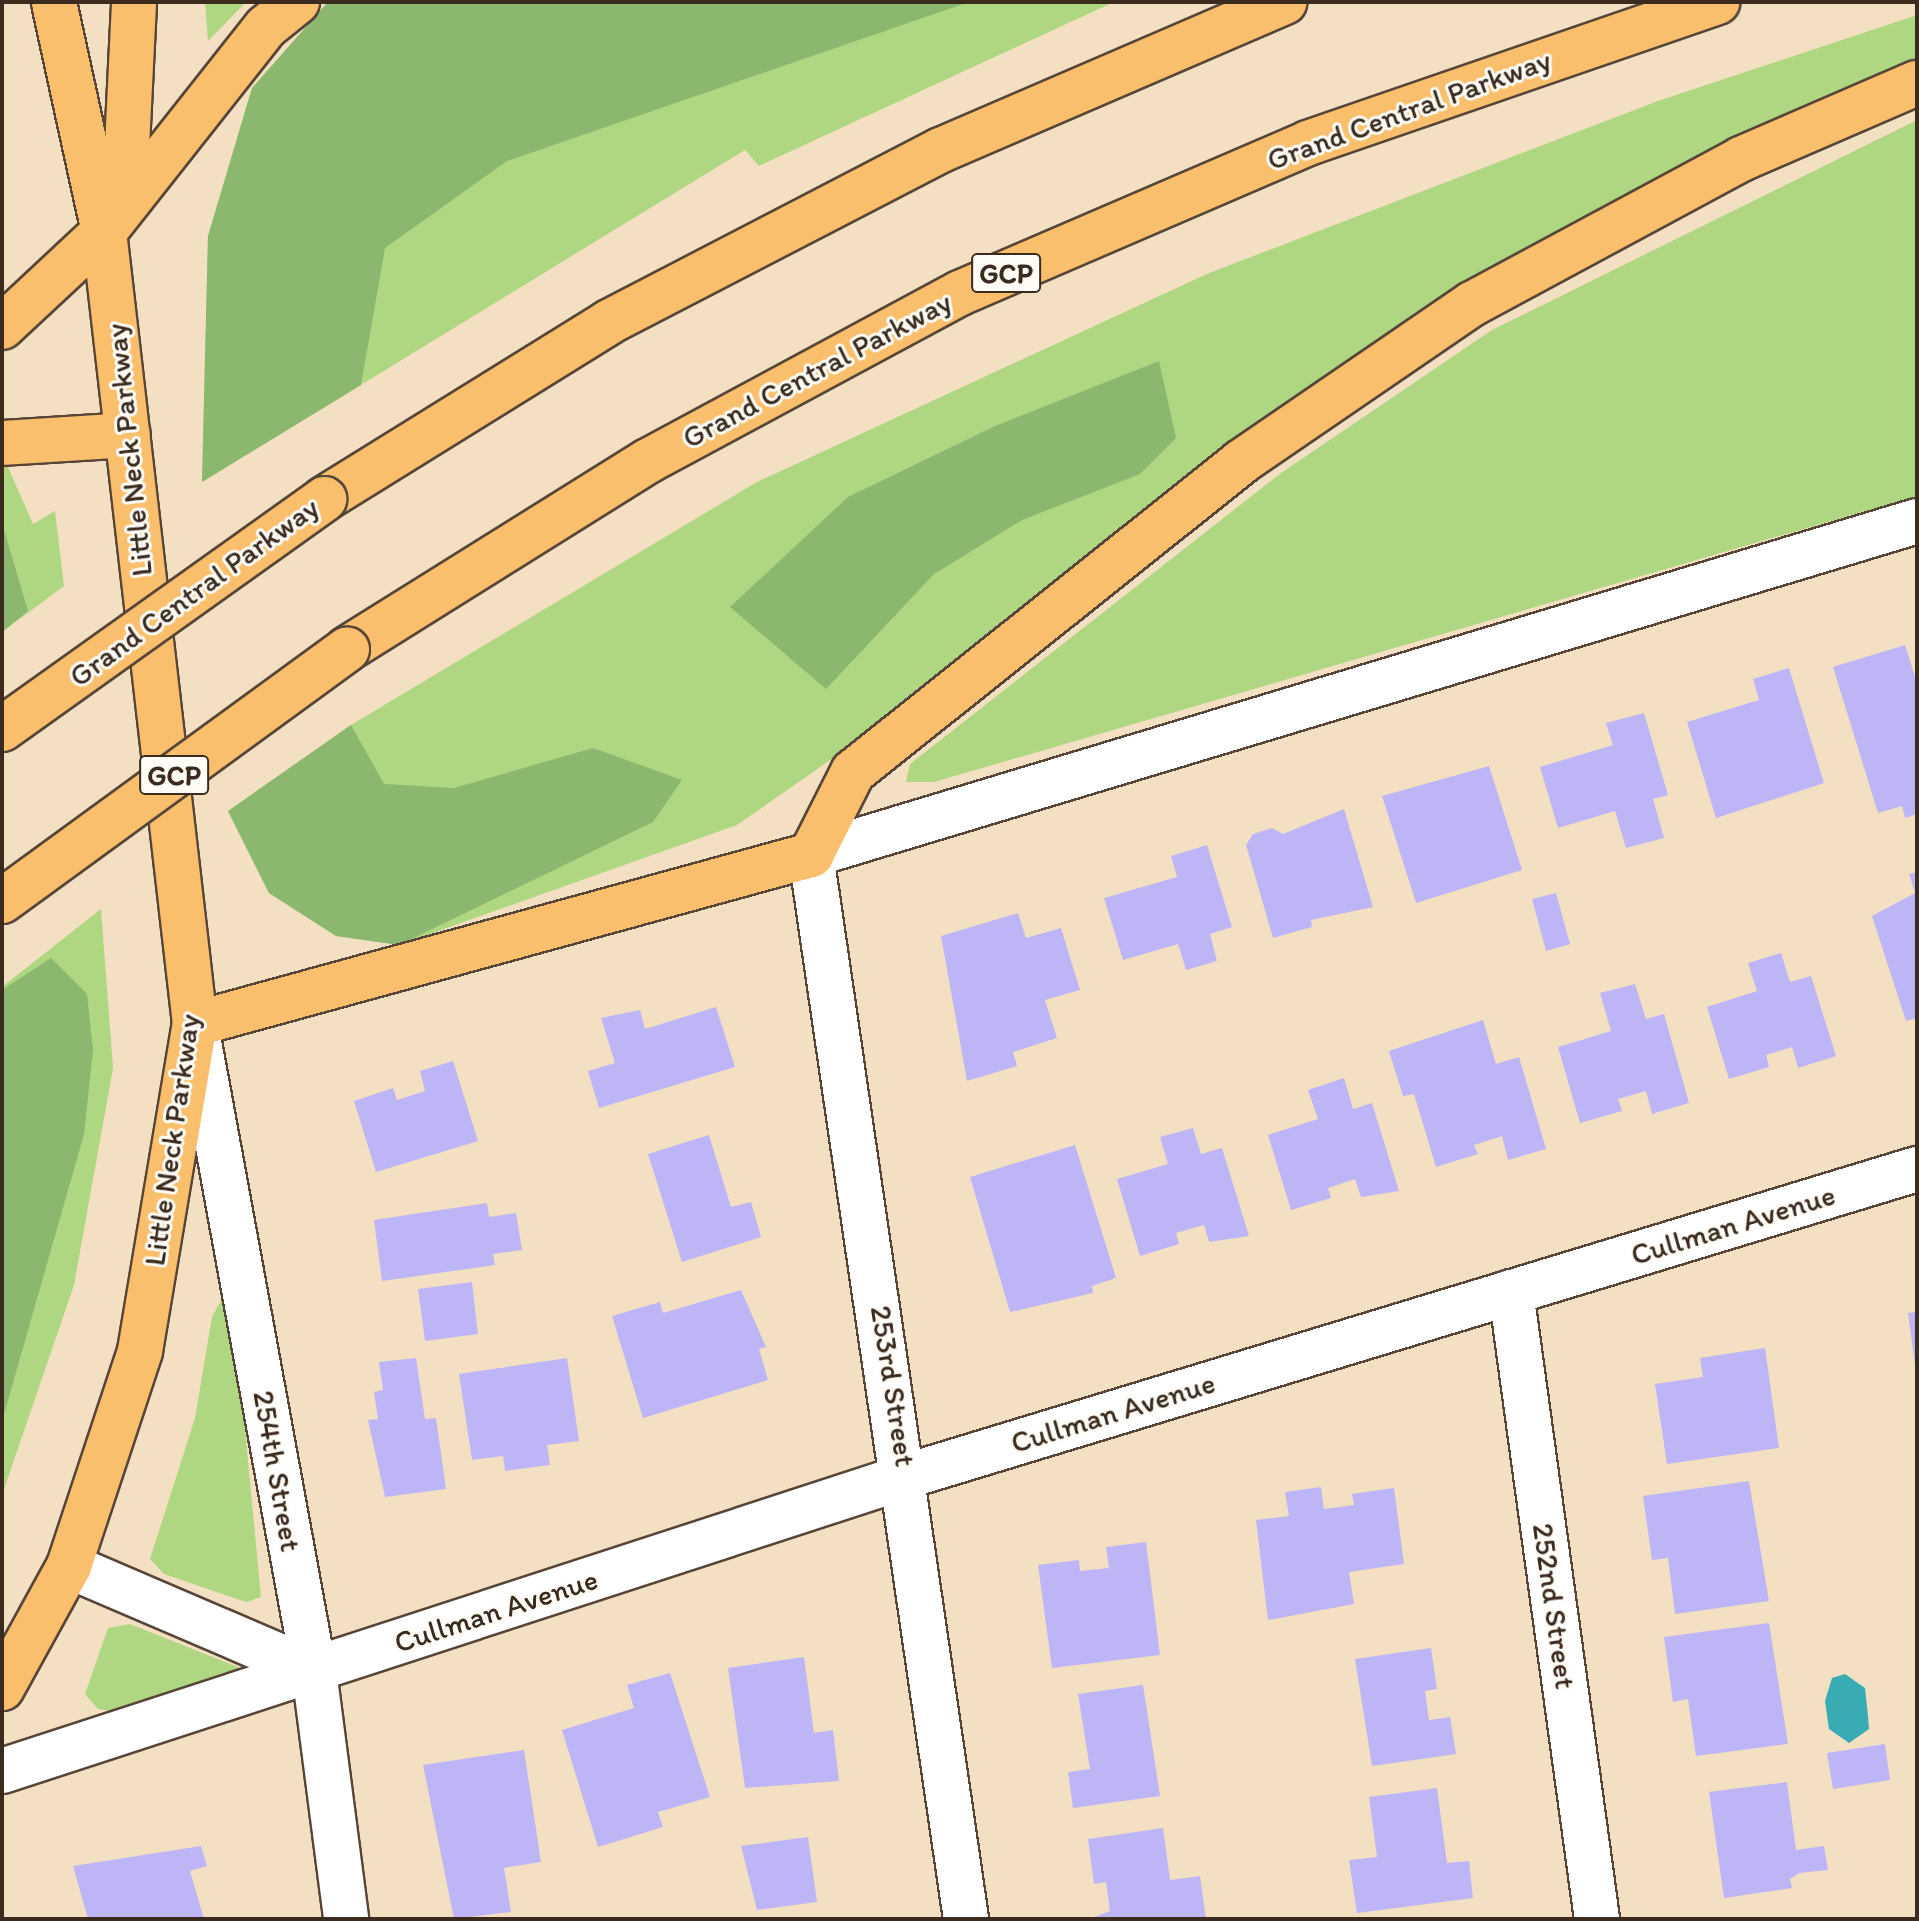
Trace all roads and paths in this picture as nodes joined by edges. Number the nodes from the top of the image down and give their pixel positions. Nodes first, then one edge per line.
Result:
1 (54, 2) edge
2 (134, 2) edge
3 (297, 2) edge
4 (1285, 2) edge
5 (1717, 2) edge
6 (1917, 83) edge
7 (104, 232) junction
8 (2, 327) edge
9 (128, 435) junction
10 (2, 443) edge
11 (1917, 521) edge
12 (2, 729) edge
13 (811, 855) junction
14 (2, 901) edge
15 (195, 1024) junction
16 (1917, 1169) edge
17 (1511, 1292) junction
18 (907, 1476) junction
19 (69, 1566) junction
20 (314, 1671) junction
21 (2, 1688) edge
22 (2, 1771) edge
23 (346, 1919) edge
24 (966, 1919) edge
25 (1597, 1919) edge

1 - 7 main road, Little Neck Parkway
2 - 7 main road, Little Neck Parkway
3 - 7 main road
4 - 12 main road, Grand Central Parkway, bridge
5 - 14 main road, Grand Central Parkway / GCP, bridge
6 - 13 main road
7 - 8 main road
7 - 9 main road, Little Neck Parkway
9 - 10 main road
9 - 15 main road, Little Neck Parkway
11 - 13 street
13 - 15 main road
13 - 18 street, 253rd Street
15 - 19 main road, Little Neck Parkway
15 - 20 street, 254th Street
16 - 17 street, Cullman Avenue
17 - 18 street, Cullman Avenue
17 - 25 street, 252nd Street
18 - 20 street, Cullman Avenue
18 - 24 street, 253rd Street
19 - 20 street
19 - 21 main road, Little Neck Parkway
20 - 22 street, Cullman Avenue
20 - 23 street, 254th Street

